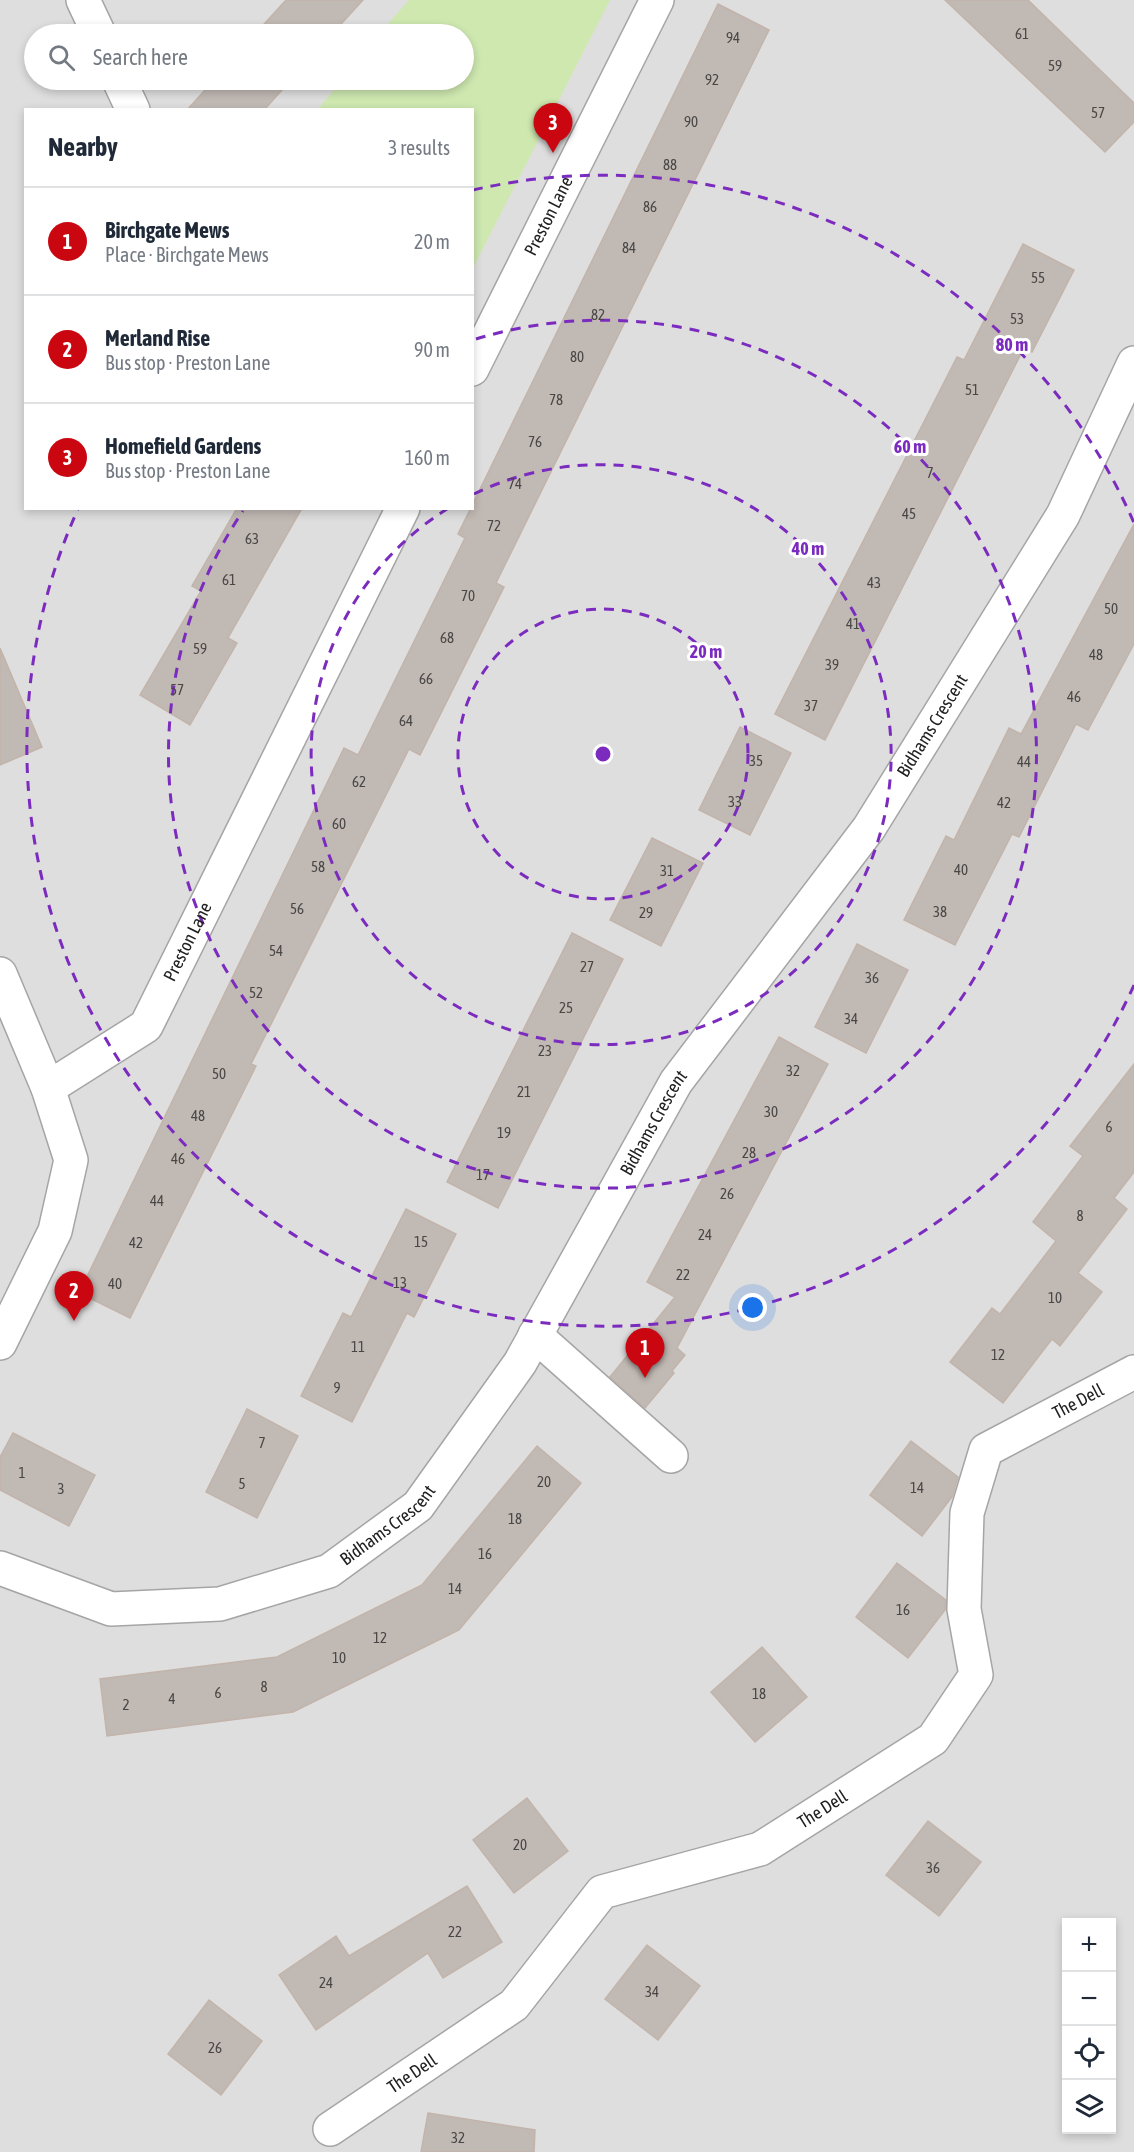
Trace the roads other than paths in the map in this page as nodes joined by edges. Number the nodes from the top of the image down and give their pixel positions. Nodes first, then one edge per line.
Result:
1 (83, 0) edge
2 (657, 0) edge
3 (94, 24) edge
4 (124, 90) edge
5 (132, 108) edge
6 (1134, 363) edge
7 (474, 365) edge
8 (402, 510) edge
9 (0, 974) edge
10 (48, 1088) junction
11 (535, 1335) junction
12 (0, 1343) edge
13 (1134, 1372) edge
14 (671, 1456) dead end
15 (0, 1568) edge
16 (330, 2128) dead end

1 - 3 street
2 - 7 street, Preston Lane
4 - 5 street
6 - 11 street, Bidhams Crescent
8 - 10 street, Preston Lane
9 - 10 street
10 - 12 street
11 - 14 street
11 - 15 street, Bidhams Crescent
13 - 16 street, The Dell

